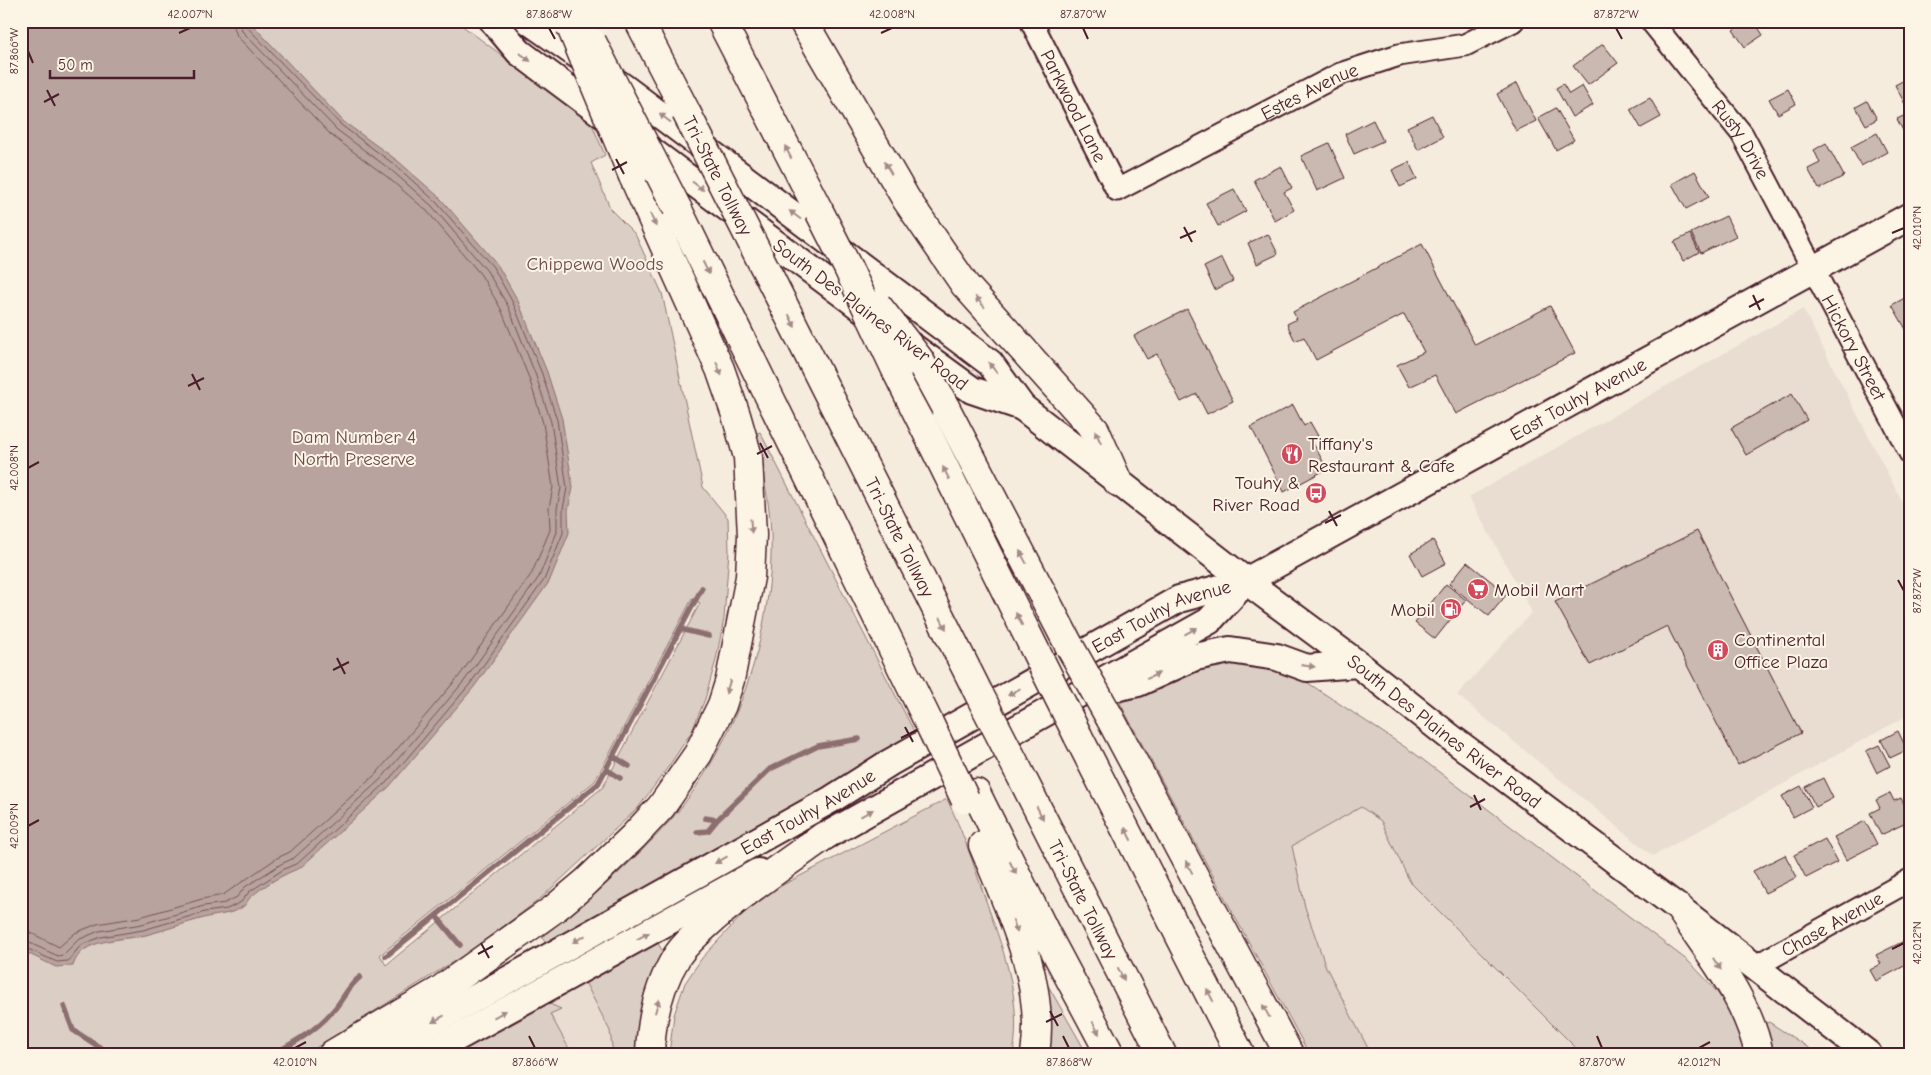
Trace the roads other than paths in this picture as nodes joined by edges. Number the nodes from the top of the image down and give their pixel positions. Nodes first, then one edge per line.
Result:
1 (493, 21) edge
2 (530, 21) edge
3 (639, 21) edge
4 (721, 21) edge
5 (804, 21) edge
6 (1031, 21) edge
7 (1512, 21) edge
8 (1651, 21) edge
9 (579, 28) edge
10 (1117, 190) joint
11 (1910, 216) edge
12 (848, 268) junction
13 (1814, 269) junction
14 (1022, 407) junction
15 (1910, 453) edge
16 (1118, 482) junction
17 (1246, 580) junction
18 (1358, 664) junction
19 (1072, 698) junction
20 (971, 796) junction
21 (824, 836) junction
22 (1910, 880) edge
23 (1680, 909) junction
24 (1754, 967) junction
25 (333, 1054) edge
26 (376, 1054) edge
27 (427, 1054) edge
28 (650, 1054) edge
29 (1035, 1054) edge
30 (1110, 1054) edge
31 (1162, 1054) edge
32 (1240, 1054) edge
33 (1289, 1054) edge
34 (1759, 1054) edge
35 (1868, 1054) edge

1 -> 14 main road, South Des Plaines River Road
14 -> 2 main road, South Des Plaines River Road
3 -> 31 highway, Tri-State Tollway, bridge
12 -> 4 highway, bridge
16 -> 5 highway
6 - 10 street, Parkwood Lane
7 - 10 street, Estes Avenue
8 - 13 street, Rusty Drive
9 -> 20 highway, bridge
9 -> 25 highway, bridge
11 - 13 main road, East Touhy Avenue
32 -> 12 highway, bridge
33 -> 12 highway, bridge
13 - 15 street, Hickory Street
13 - 17 main road, East Touhy Avenue
14 - 16 main road, South Des Plaines River Road
16 - 17 main road, South Des Plaines River Road
17 - 18 main road, South Des Plaines River Road
19 -> 17 main road, East Touhy Avenue
17 -> 26 main road, East Touhy Avenue
19 -> 18 main road
18 - 23 main road, South Des Plaines River Road
21 -> 19 main road, East Touhy Avenue
20 -> 29 highway
20 -> 30 highway
27 -> 21 main road, East Touhy Avenue
28 -> 21 highway
22 - 24 street, Chase Avenue
23 - 24 main road, South Des Plaines River Road
23 -> 34 highway
24 - 35 main road, South Des Plaines River Road

